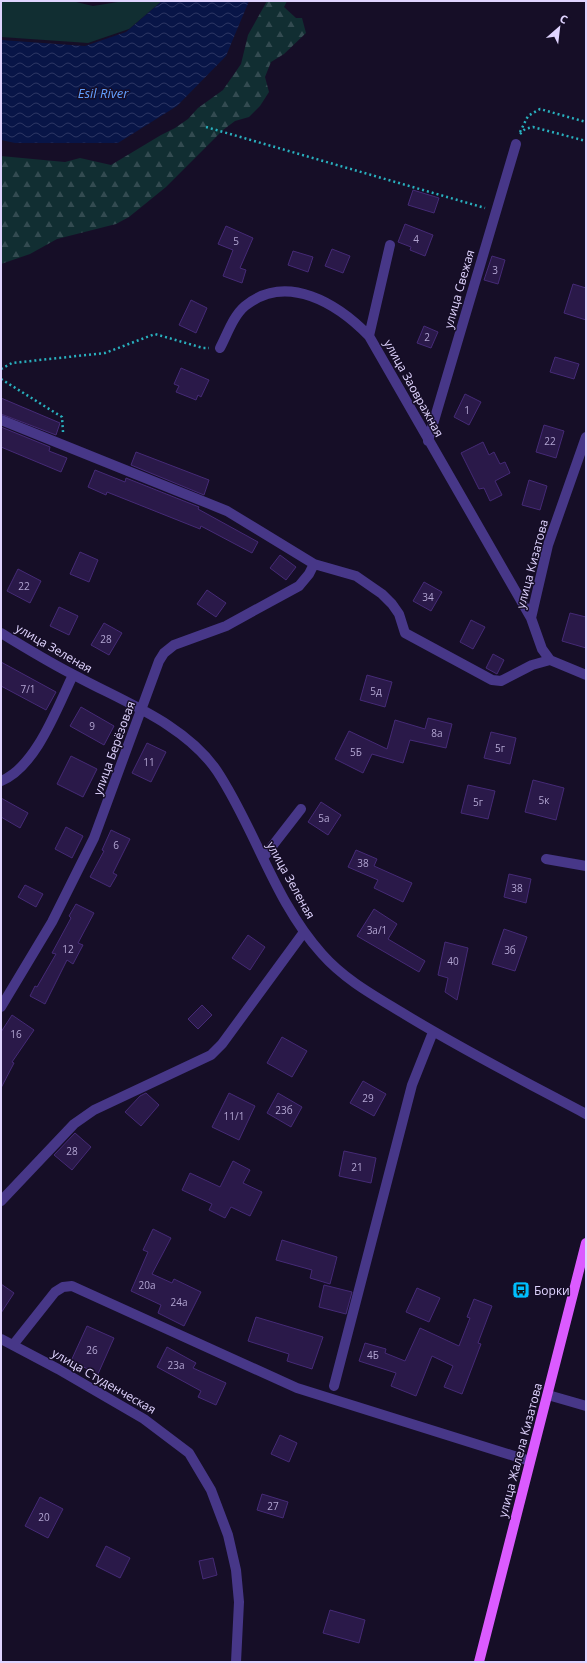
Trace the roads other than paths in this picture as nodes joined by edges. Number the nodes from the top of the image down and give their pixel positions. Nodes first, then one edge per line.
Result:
1 (516, 144) road end
2 (390, 245) dead end
3 (369, 336) junction
4 (220, 348) road end
5 (1, 420) edge
6 (586, 437) edge
7 (428, 440) junction
8 (314, 564) junction
9 (531, 618) junction
10 (1, 633) edge
11 (550, 660) junction
12 (73, 675) junction
13 (586, 675) edge
14 (141, 711) junction
15 (1, 781) edge
16 (301, 809) dead end
17 (263, 858) junction
18 (546, 859) dead end
19 (586, 866) edge
20 (304, 932) junction
21 (1, 1007) edge
22 (433, 1032) junction
23 (586, 1114) edge
24 (1, 1201) edge
25 (586, 1243) edge
26 (1, 1339) edge
27 (14, 1345) junction
28 (334, 1386) dead end
29 (548, 1395) junction
30 (586, 1406) edge
31 (530, 1461) junction
32 (236, 1662) edge
33 (479, 1662) edge

1 - 7 street, улица Свежая
2 - 3 street
3 - 4 street, улица Заовражная
3 - 7 street, улица Заовражная
5 - 8 street
6 - 9 street, улица Кизатова
7 - 9 street, улица Заовражная
8 - 11 street
8 - 14 street, улица Берёзовая
9 - 11 street, улица Кизатова
10 - 12 street, улица Зеленая
11 - 13 street
12 - 14 street, улица Зеленая
12 - 15 street
14 - 17 street, улица Зеленая
14 - 21 street, улица Берёзовая
16 - 17 street
17 - 20 street, улица Зеленая
18 - 19 street
20 - 22 street, улица Зеленая
20 - 24 street
22 - 23 street, улица Зеленая
22 - 28 street
25 - 29 main road, улица Жалела Кизатова
26 - 27 street, улица Студенческая
27 - 31 street
27 - 32 street, улица Студенческая
29 - 30 street
29 - 31 main road, улица Жалела Кизатова
31 - 33 main road, улица Жалела Кизатова

